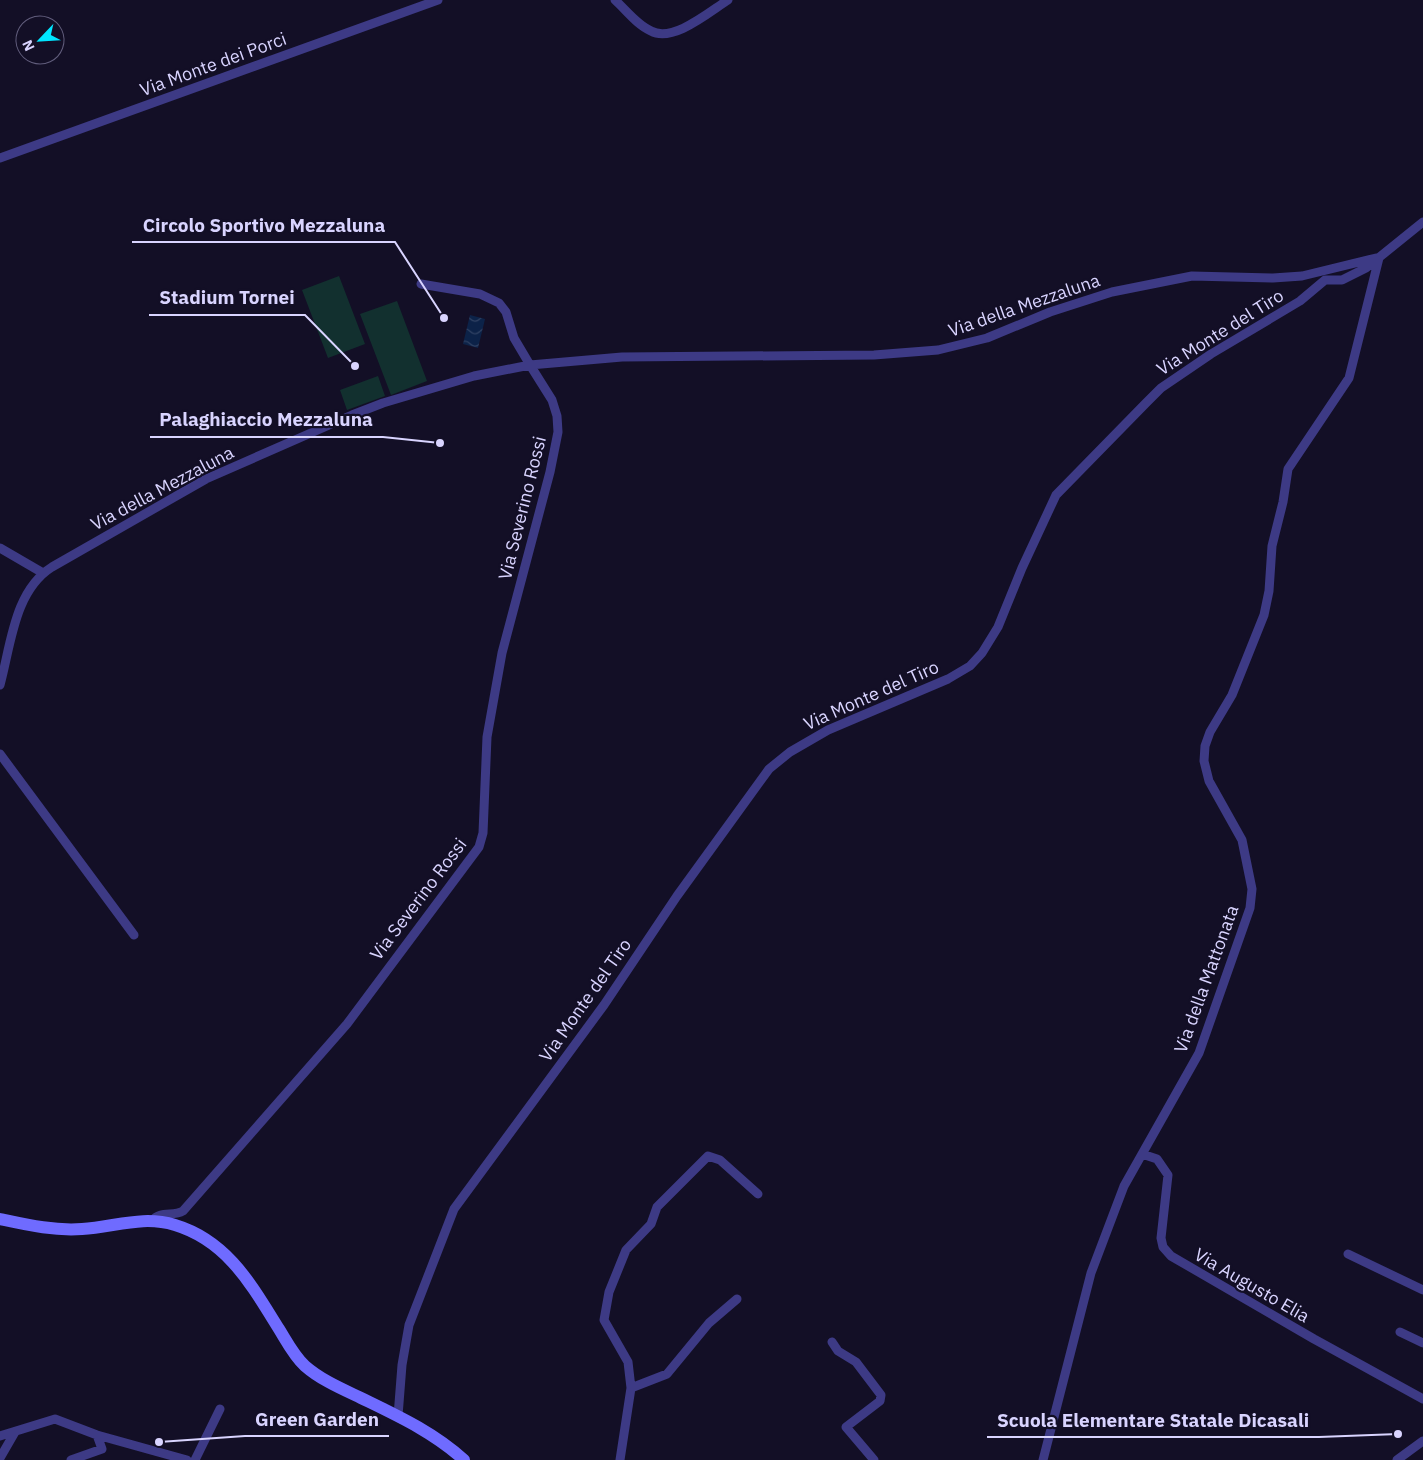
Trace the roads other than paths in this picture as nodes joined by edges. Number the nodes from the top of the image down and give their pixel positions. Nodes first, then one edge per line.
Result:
1 (438, 0) edge
2 (615, 0) edge
3 (728, 0) edge
4 (0, 158) edge
5 (1423, 222) edge
6 (1379, 258) junction
7 (421, 284) dead end
8 (530, 365) junction
9 (0, 548) edge
10 (43, 573) junction
11 (0, 685) edge
12 (0, 754) edge
13 (134, 935) dead end
14 (1142, 1154) junction
15 (758, 1194) dead end
16 (0, 1219) edge
17 (152, 1221) junction
18 (1348, 1254) dead end
19 (1423, 1290) edge
20 (737, 1299) dead end
21 (1400, 1332) dead end
22 (832, 1342) dead end
23 (1423, 1343) edge
24 (631, 1388) junction
25 (1423, 1399) edge
26 (220, 1409) dead end
27 (398, 1416) junction
28 (15, 1432) junction
29 (97, 1435) junction
30 (0, 1436) edge
31 (1423, 1441) edge
32 (0, 1458) edge
33 (72, 1460) edge
34 (184, 1460) edge
35 (195, 1460) edge
36 (464, 1460) edge
37 (620, 1460) edge
38 (874, 1460) edge
39 (1043, 1460) edge
40 (1397, 1460) edge

1 - 4 street, Via Monte dei Porci
2 - 3 street
5 - 6 street, Via della Mezzaluna
6 - 8 street, Via della Mezzaluna
6 - 14 street, Via della Mattonata
6 - 27 street, Via Monte del Tiro
7 - 8 street
8 - 10 street, Via della Mezzaluna
8 - 17 street, Via Severino Rossi
9 - 10 street
10 - 11 street, Via della Mezzaluna
12 - 13 street
14 - 25 street, Via Augusto Elia
14 - 39 street, Via della Mattonata
15 - 24 street
16 - 17 street
17 - 27 street
18 - 19 street
20 - 24 street
21 - 23 street
22 - 38 street
24 - 37 street
26 - 35 street
27 - 36 street
28 - 29 street
28 - 30 street
28 - 32 street
29 - 33 street
29 - 34 street
31 - 40 street

